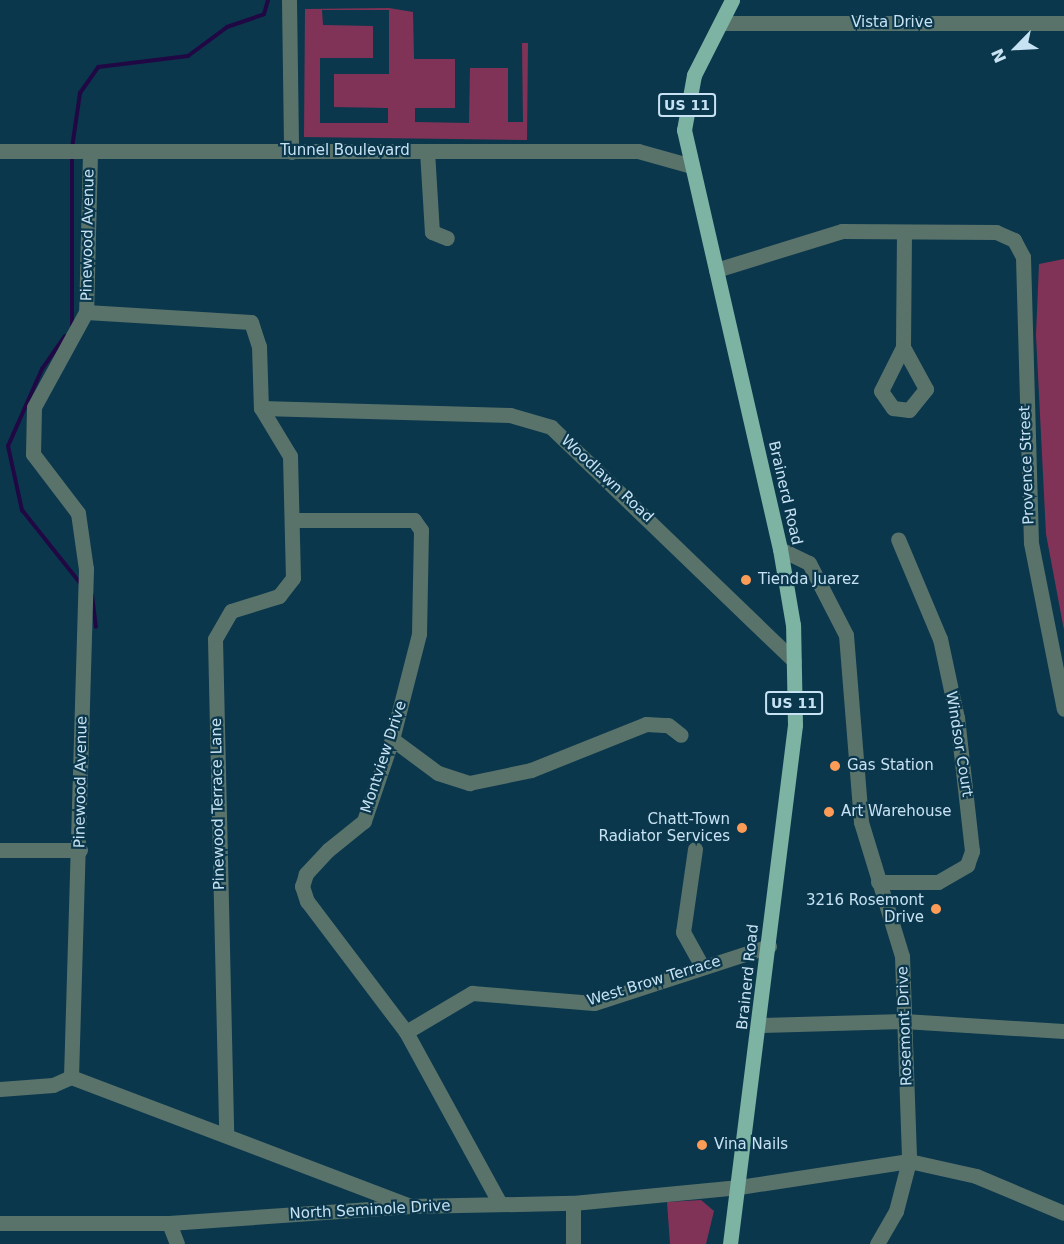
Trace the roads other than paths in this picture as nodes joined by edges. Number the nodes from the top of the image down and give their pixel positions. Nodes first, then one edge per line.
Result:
1 (289, 0) edge
2 (732, 0) edge
3 (721, 23) junction
4 (1064, 23) edge
5 (0, 151) edge
6 (428, 151) junction
7 (291, 152) junction
8 (90, 153) junction
9 (688, 165) junction
10 (904, 232) junction
11 (447, 238) dead end
12 (716, 270) junction
13 (87, 312) junction
14 (903, 347) dead end
15 (261, 408) junction
16 (295, 520) junction
17 (898, 538) dead end
18 (780, 549) junction
19 (794, 661) junction
20 (1064, 709) edge
21 (681, 735) dead end
22 (392, 739) junction
23 (695, 849) dead end
24 (0, 850) edge
25 (80, 850) junction
26 (878, 882) junction
27 (769, 946) junction
28 (702, 966) junction
29 (904, 1021) junction
30 (761, 1025) junction
31 (1064, 1030) edge
32 (405, 1032) junction
33 (71, 1077) junction
34 (0, 1089) edge
35 (226, 1132) junction
36 (909, 1161) junction
37 (739, 1187) junction
38 (573, 1203) junction
39 (500, 1204) junction
40 (410, 1206) junction
41 (1064, 1213) edge
42 (0, 1223) edge
43 (169, 1223) junction
44 (177, 1244) edge
45 (573, 1244) edge
46 (721, 1244) edge
47 (730, 1244) edge
48 (877, 1244) edge

1 - 7 street
2 - 3 main road, Brainerd Road / US 11
3 - 4 street, Vista Drive
3 - 9 main road, Brainerd Road / US 11
5 - 8 street, Tunnel Boulevard
6 - 7 street, Tunnel Boulevard
6 - 9 street, Tunnel Boulevard
6 - 11 street
7 - 8 street, Tunnel Boulevard
8 - 13 street, Pinewood Avenue
9 - 12 main road, Brainerd Road / US 11
10 - 12 street
10 - 14 street
10 - 20 street, Provence Street
12 - 18 main road, Brainerd Road / US 11
13 - 15 street
13 - 25 street, Pinewood Avenue
15 - 16 street
15 - 19 street, Woodlawn Road
16 - 22 street, Montview Drive
16 - 35 street, Pinewood Terrace Lane
17 - 26 street, Windsor Court
18 - 19 main road, Brainerd Road / US 11
18 - 26 street, Rosemont Drive
19 - 27 main road, Brainerd Road / US 11
21 - 22 street
22 - 32 street, Montview Drive
23 - 28 street
24 - 25 street
25 - 33 street, Pinewood Avenue
26 - 29 street, Rosemont Drive
27 - 28 street, West Brow Terrace
27 - 30 main road, Brainerd Road / US 11
28 - 32 street, West Brow Terrace
29 - 30 street
29 - 31 street
29 - 36 street, Rosemont Drive
30 - 37 main road, Brainerd Road / US 11
32 - 39 street, Montview Drive
33 - 34 street
33 - 35 street
35 - 40 street
36 - 37 street, North Seminole Drive
36 - 41 street
36 - 48 street, Rosemont Drive
37 - 38 street, North Seminole Drive
37 - 46 main road, Brainerd Road / US 11
37 - 47 main road, Brainerd Road / US 11
38 - 39 street, North Seminole Drive
38 - 45 street
39 - 40 street, North Seminole Drive
40 - 43 street, North Seminole Drive
42 - 43 street, North Seminole Drive
43 - 44 street

